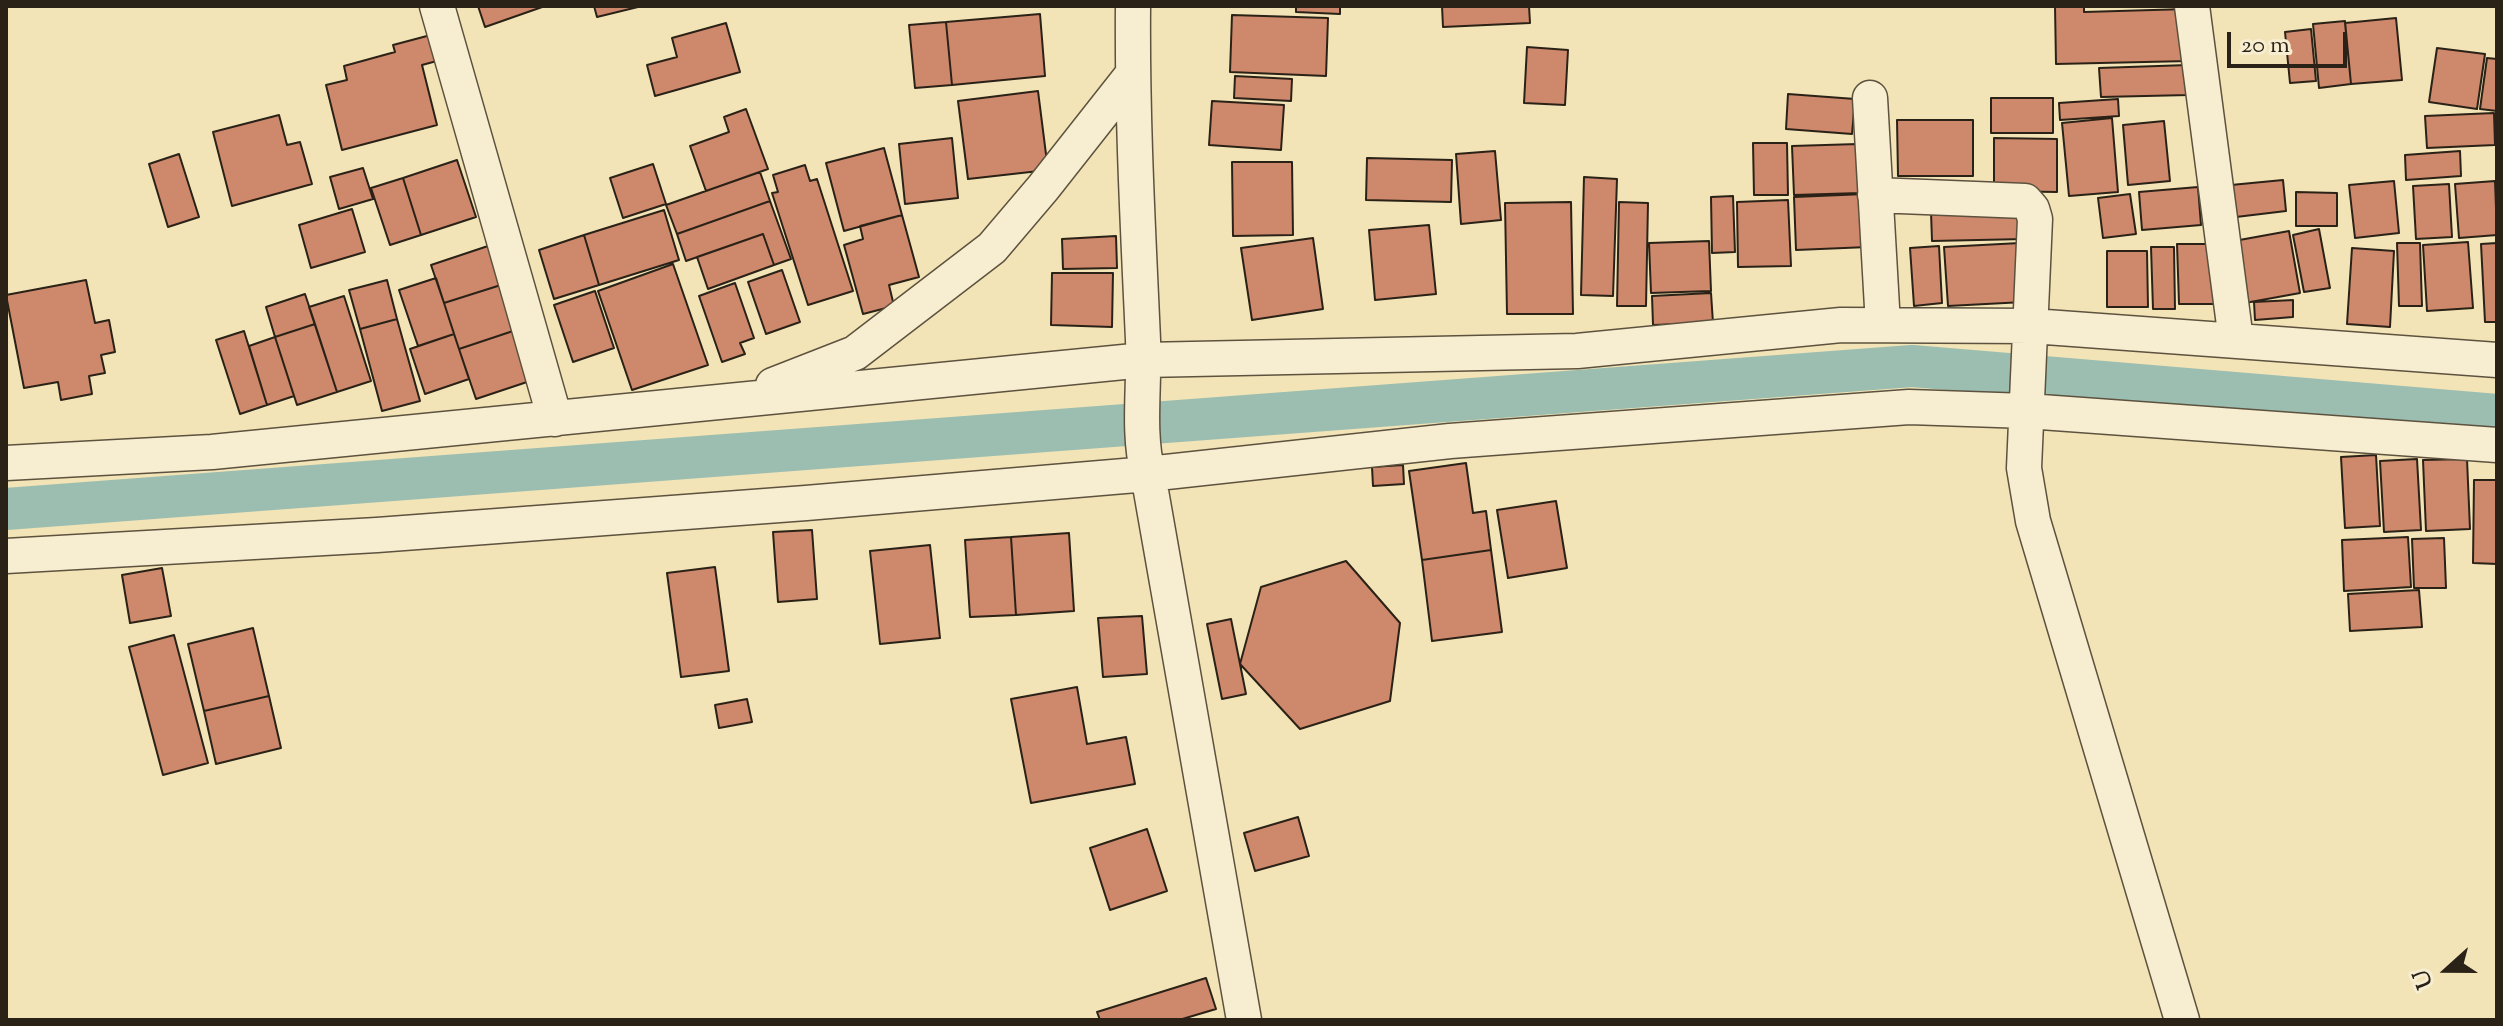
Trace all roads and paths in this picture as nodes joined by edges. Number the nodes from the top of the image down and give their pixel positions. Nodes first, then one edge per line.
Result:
1 (437, 6) edge
2 (1133, 6) edge
3 (2192, 6) edge
4 (1132, 75) junction
5 (1870, 98) dead end
6 (1875, 195) junction
7 (1883, 325) junction
8 (2030, 338) junction
9 (2236, 340) junction
10 (2497, 360) edge
11 (1143, 374) junction
12 (731, 402) junction
13 (2027, 404) junction
14 (555, 419) junction
15 (2497, 445) edge
16 (1145, 462) junction
17 (6, 463) edge
18 (6, 556) edge
19 (1244, 1020) edge
20 (2182, 1020) edge

1 - 14 street
2 - 4 street
3 - 9 street
4 - 11 street
4 - 12 street
5 - 6 street
6 - 7 street
6 - 8 street
7 - 8 street
7 - 11 street
8 - 9 street
8 - 13 street
9 - 10 street
11 - 12 street
11 - 16 street
12 - 14 street
13 - 15 street
13 - 16 street
13 - 20 street
14 - 17 street
16 - 18 street
16 - 19 street

